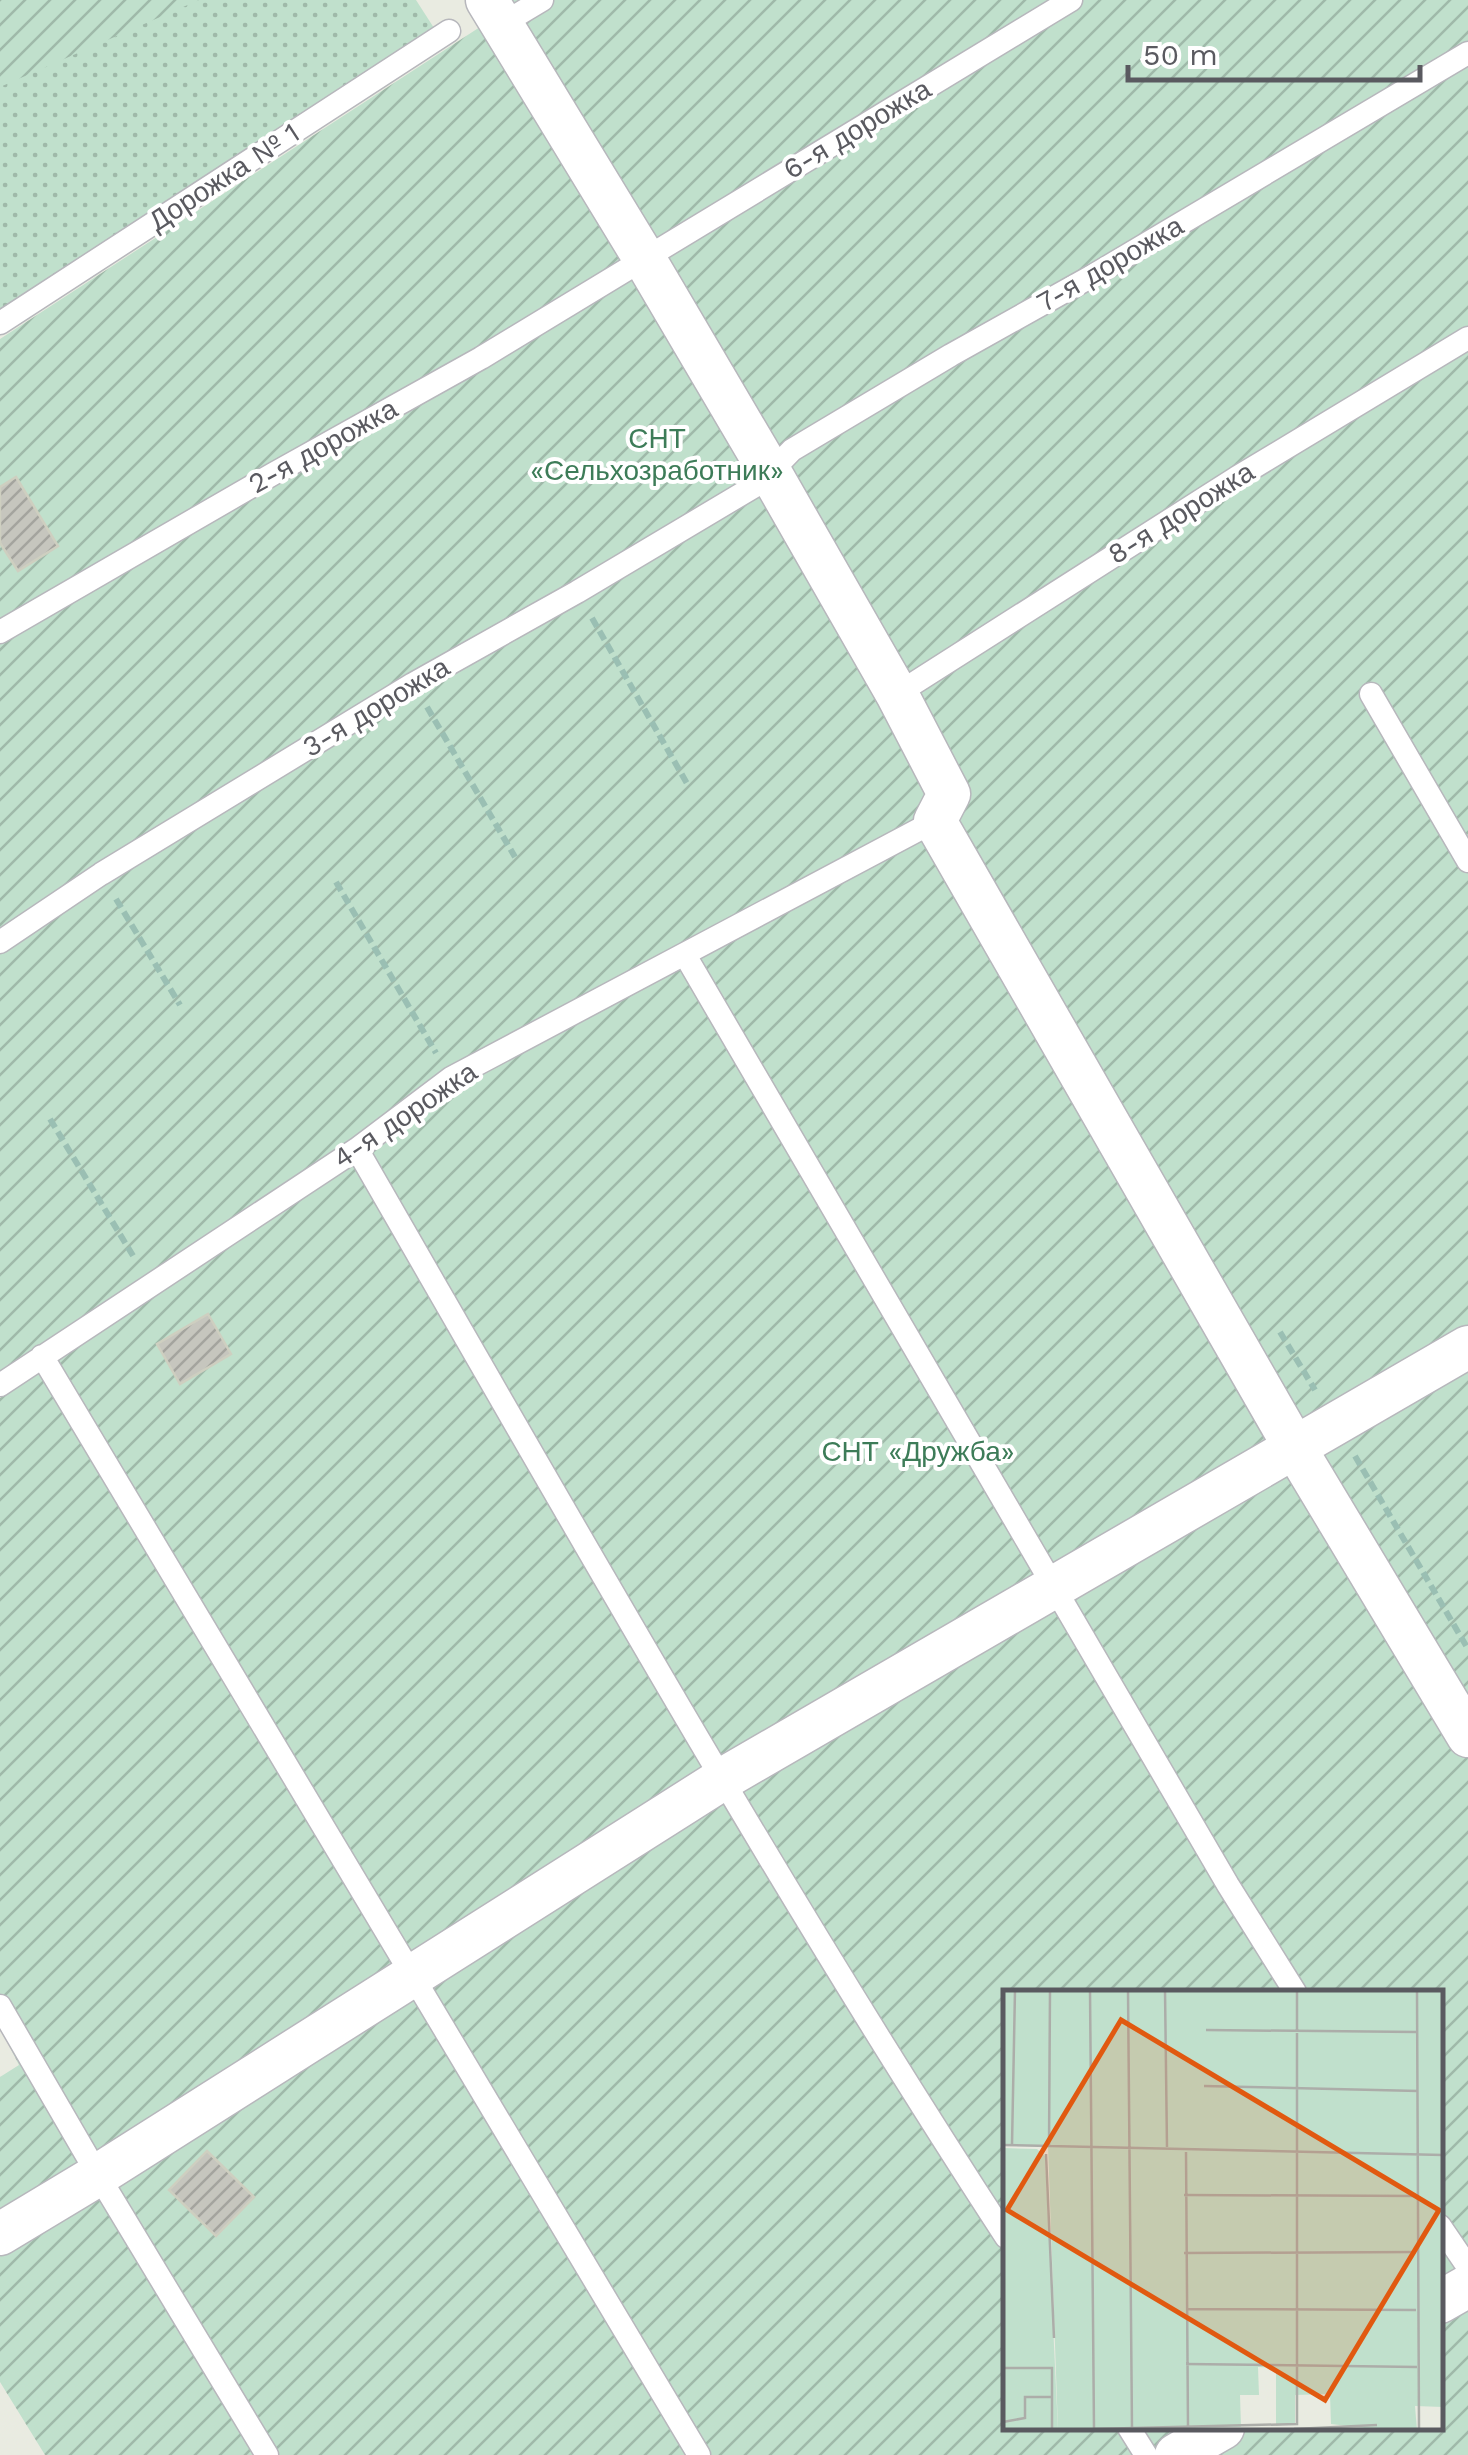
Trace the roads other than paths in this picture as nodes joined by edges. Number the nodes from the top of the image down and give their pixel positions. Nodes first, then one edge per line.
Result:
1 (542, 0) edge
2 (1071, 0) edge
3 (494, 12) edge
4 (449, 30) dead end
5 (1468, 53) edge
6 (644, 258) junction
7 (0, 323) edge
8 (1468, 338) edge
9 (765, 478) junction
10 (0, 632) edge
11 (898, 694) junction
12 (1371, 694) dead end
13 (935, 821) junction
14 (1468, 861) edge
15 (0, 942) edge
16 (684, 955) junction
17 (357, 1149) junction
18 (1468, 1347) edge
19 (42, 1356) junction
20 (0, 1385) edge
21 (1295, 1448) junction
22 (1054, 1586) junction
23 (1468, 1736) edge
24 (721, 1780) junction
25 (412, 1974) junction
26 (1293, 1990) edge
27 (0, 2006) edge
28 (98, 2175) junction
29 (1443, 2230) edge
30 (1003, 2231) edge
31 (0, 2234) edge
32 (1468, 2266) edge
33 (1468, 2286) edge
34 (1443, 2300) edge
35 (1130, 2430) edge
36 (1220, 2430) edge
37 (267, 2455) edge
38 (699, 2455) edge
39 (1146, 2455) edge
40 (1176, 2455) edge

1 - 3 lane
2 - 6 lane, 6-я дорожка
3 - 6 street
4 - 7 lane, Дорожка № 1
5 - 9 lane, 7-я дорожка
6 - 9 street
6 - 10 lane, 2-я дорожка
8 - 11 lane, 8-я дорожка
9 - 11 street
9 - 15 lane, 3-я дорожка
11 - 13 street
12 - 14 lane
13 - 16 lane, 4-я дорожка
13 - 21 street
16 - 17 lane, 4-я дорожка
16 - 22 lane
17 - 19 lane, 4-я дорожка
17 - 24 lane
18 - 21 street
19 - 20 lane, 4-я дорожка
19 - 25 lane
21 - 22 street
21 - 23 street
22 - 24 street
22 - 26 lane
24 - 25 street
24 - 30 lane
25 - 28 street
25 - 38 lane
27 - 28 lane
28 - 31 street
28 - 37 lane
29 - 32 lane
33 - 34 street
35 - 39 lane
36 - 40 street

